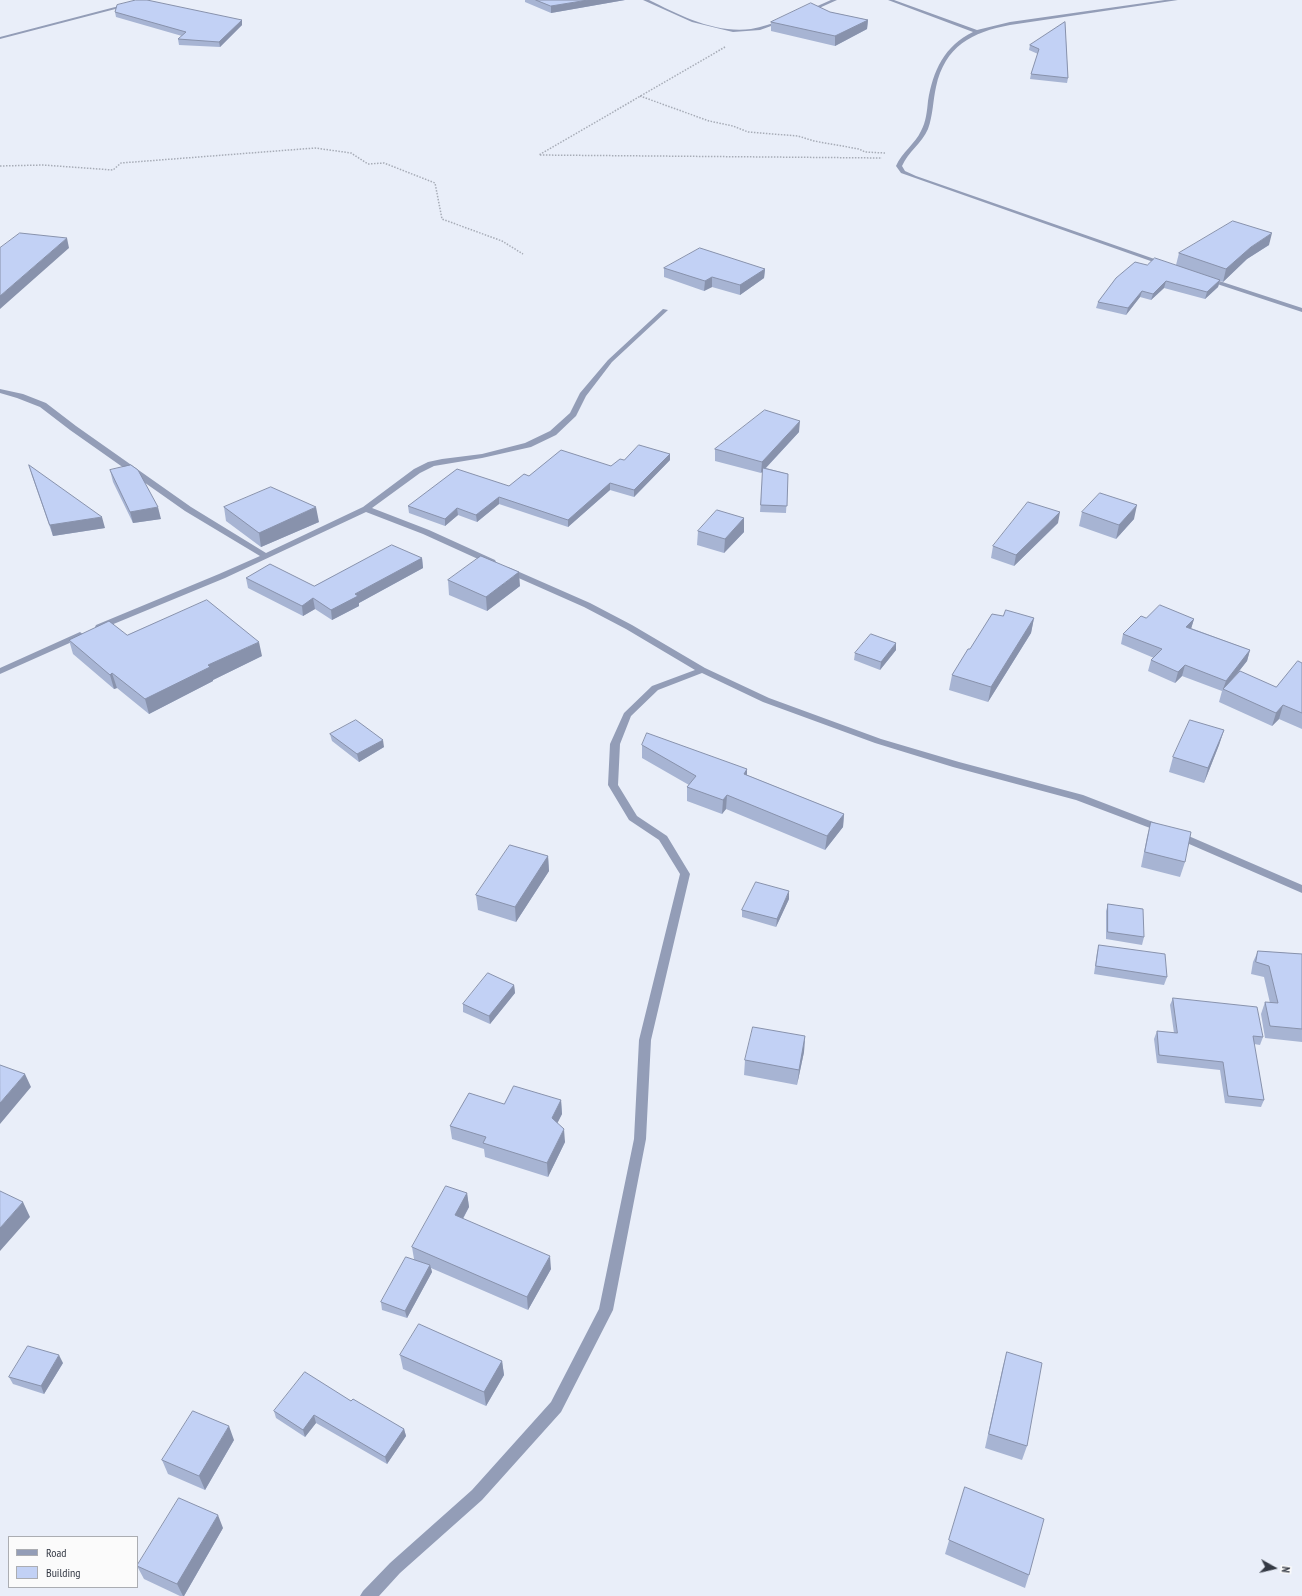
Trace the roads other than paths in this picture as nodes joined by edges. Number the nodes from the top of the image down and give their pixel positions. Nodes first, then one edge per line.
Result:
1 (148, 0) edge
2 (645, 0) edge
3 (835, 0) edge
4 (890, 0) edge
5 (1176, 0) edge
6 (799, 14) edge
7 (785, 20) edge
8 (977, 32) junction
9 (0, 38) edge
10 (1171, 267) edge
11 (1200, 277) edge
12 (666, 310) dead end
13 (1302, 310) edge
14 (0, 391) edge
15 (366, 509) junction
16 (266, 556) junction
17 (702, 670) junction
18 (0, 671) edge
19 (1302, 889) edge
20 (368, 1596) edge

1 - 9 street
2 - 7 street
3 - 6 street
4 - 8 street
5 - 8 street
8 - 10 street
11 - 13 street
12 - 15 street
14 - 16 street
15 - 16 street
15 - 17 street
16 - 18 street
17 - 19 street
17 - 20 street

